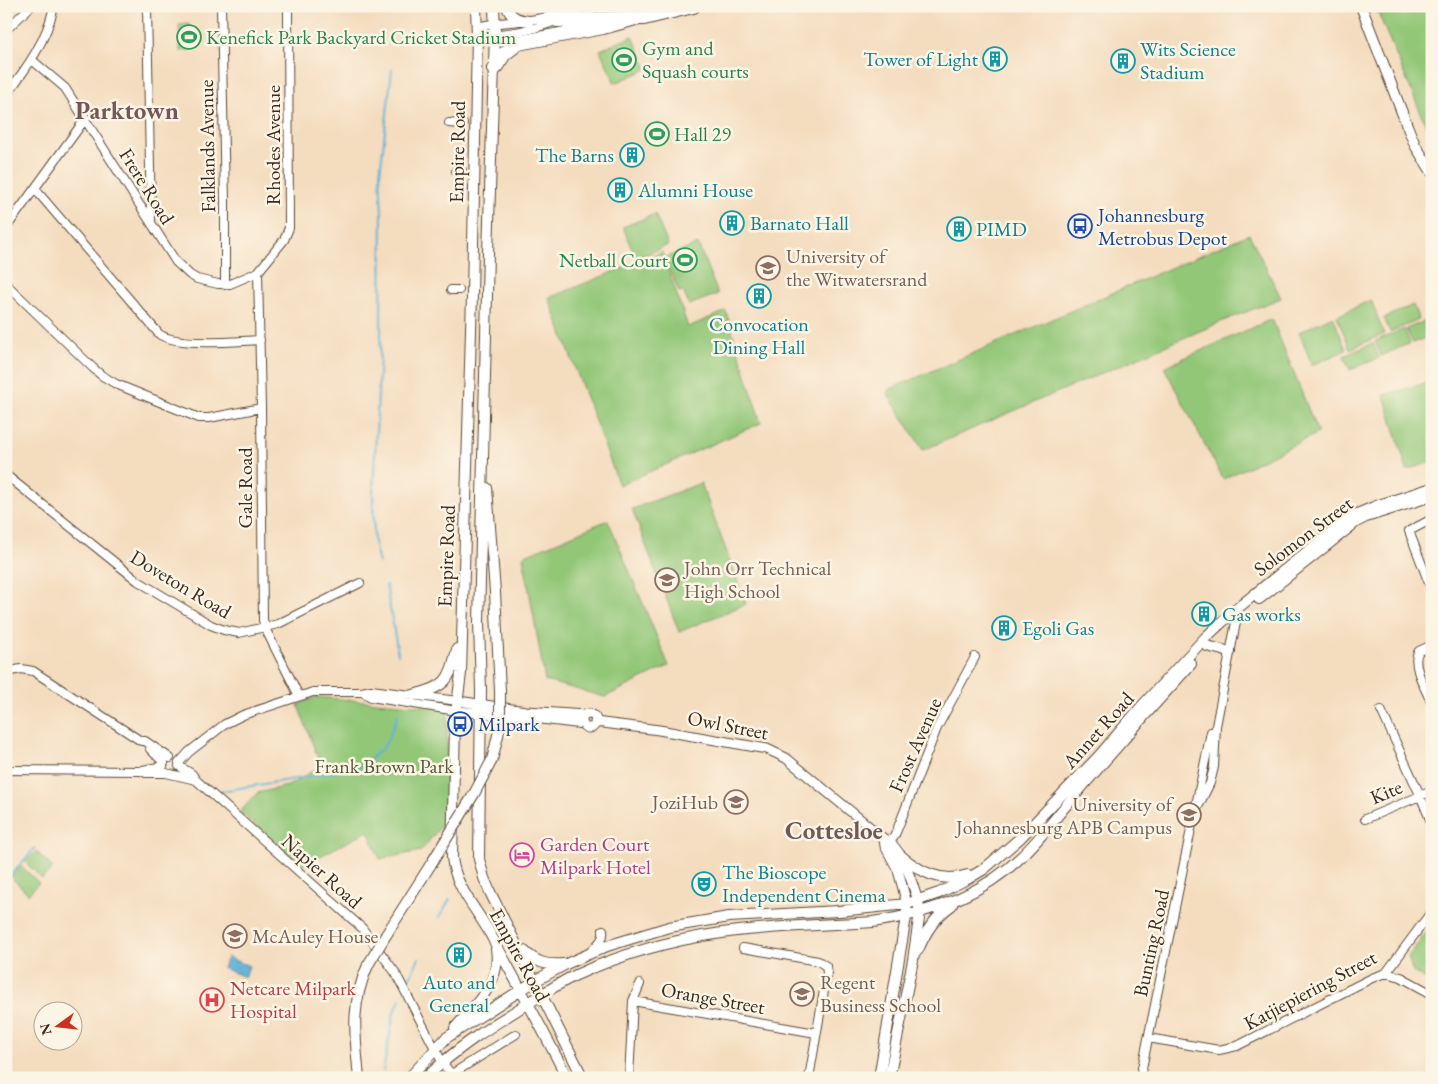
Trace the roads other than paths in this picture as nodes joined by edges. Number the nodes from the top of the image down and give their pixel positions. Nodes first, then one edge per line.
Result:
1 (31, 6) edge
2 (54, 6) edge
3 (147, 6) edge
4 (221, 6) edge
5 (288, 6) edge
6 (476, 6) edge
7 (494, 6) edge
8 (500, 6) edge
9 (507, 6) edge
10 (571, 6) edge
11 (583, 6) edge
12 (693, 6) edge
13 (1362, 6) edge
14 (632, 19) junction
15 (557, 20) junction
16 (495, 21) junction
17 (530, 21) junction
18 (6, 30) edge
19 (477, 31) junction
20 (495, 34) junction
21 (32, 60) junction
22 (494, 68) junction
23 (6, 95) edge
24 (86, 118) junction
25 (449, 123) dead end
26 (463, 124) dead end
27 (1432, 172) edge
28 (35, 189) junction
29 (150, 222) junction
30 (6, 228) edge
31 (258, 272) junction
32 (6, 284) edge
33 (224, 285) junction
34 (451, 290) dead end
35 (460, 290) dead end
36 (260, 340) junction
37 (261, 408) junction
38 (6, 475) edge
39 (483, 476) junction
40 (1432, 488) edge
41 (1432, 496) edge
42 (1432, 519) edge
43 (360, 583) dead end
44 (1432, 591) edge
45 (1233, 615) junction
46 (265, 628) junction
47 (462, 632) junction
48 (1432, 645) edge
49 (1207, 646) junction
50 (1228, 652) junction
51 (975, 657) dead end
52 (1181, 669) junction
53 (6, 672) edge
54 (362, 692) junction
55 (412, 695) junction
56 (299, 696) junction
57 (1432, 704) edge
58 (457, 706) junction
59 (481, 708) junction
60 (1145, 710) junction
61 (1381, 710) dead end
62 (586, 715) junction
63 (595, 722) junction
64 (583, 724) junction
65 (171, 765) junction
66 (7, 769) edge
67 (1432, 791) edge
68 (1420, 796) junction
69 (1194, 815) junction
70 (1365, 819) dead end
71 (1432, 824) edge
72 (886, 842) junction
73 (900, 856) junction
74 (984, 869) junction
75 (965, 896) junction
76 (918, 901) junction
77 (907, 904) junction
78 (1432, 911) edge
79 (920, 912) junction
80 (908, 916) junction
81 (604, 930) dead end
82 (494, 939) junction
83 (518, 946) junction
84 (743, 948) dead end
85 (590, 953) junction
86 (913, 960) junction
87 (566, 964) junction
88 (1386, 973) junction
89 (535, 981) junction
90 (640, 984) dead end
91 (520, 991) junction
92 (542, 994) junction
93 (1432, 994) edge
94 (633, 1000) junction
95 (527, 1004) junction
96 (816, 1033) junction
97 (516, 1034) dead end
98 (446, 1038) junction
99 (1148, 1038) junction
100 (435, 1048) junction
101 (442, 1062) junction
102 (453, 1076) edge
103 (359, 1078) edge
104 (409, 1078) edge
105 (426, 1078) edge
106 (567, 1078) edge
107 (583, 1078) edge
108 (629, 1078) edge
109 (809, 1078) edge
110 (879, 1078) edge
111 (889, 1078) edge
112 (1140, 1078) edge

1 - 18 street
2 - 21 street
3 - 29 street
4 - 33 street, Falklands Avenue
5 - 31 street, Rhodes Avenue
6 - 19 main road, Empire Road
7 - 16 main road, Empire Road
8 - 16 main road
9 - 17 main road
10 - 17 street
11 - 15 street
12 - 14 highway
13 - 27 main road
14 - 15 highway
14 - 22 highway
15 - 20 street
16 - 17 street
16 - 19 street
16 - 20 main road, Empire Road
19 - 20 street
19 - 47 main road, Empire Road
20 - 22 main road, Empire Road
21 - 23 street
21 - 24 street, Frere Road
22 - 39 main road, Empire Road
24 - 28 street
24 - 29 street, Frere Road
25 - 26 street
28 - 30 street
28 - 36 street
29 - 33 street, Frere Road
31 - 33 street
31 - 36 street, Gale Road
32 - 37 street
34 - 35 street
36 - 37 street, Gale Road
37 - 46 street, Gale Road
38 - 46 street, Doveton Road
39 - 59 main road, Empire Road
39 - 103 main road, bridge
40 - 45 main road, Solomon Street
41 - 45 main road, Solomon Street
42 - 44 street
43 - 46 street, Doveton Road
45 - 49 main road, Annet Road
45 - 50 street, Bunting Road
45 - 52 main road, Annet Road
46 - 56 street, Gale Road
47 - 55 main road
47 - 58 main road, Empire Road
48 - 57 street
49 - 50 main road
49 - 52 main road, Annet Road
50 - 69 street, Bunting Road
50 - 69 street, Bunting Road
51 - 72 street, Frost Avenue
52 - 60 main road, Annet Road
53 - 65 street, Napier Road
54 - 55 street
54 - 56 street
54 - 58 street
55 - 58 street
56 - 65 street
58 - 59 street
58 - 82 main road, Empire Road
59 - 62 street
59 - 64 street
59 - 83 main road, Empire Road
60 - 74 main road, Annet Road
60 - 75 main road, Annet Road
61 - 68 street
62 - 63 street
62 - 64 street
63 - 64 street
63 - 72 street, Owl Street
65 - 66 street
65 - 100 street, Napier Road
67 - 68 street, Kite
68 - 70 street, Kite
68 - 71 street
69 - 99 street, Bunting Road
72 - 73 street, Owl Street
72 - 77 street, Owl Street
73 - 74 main road
73 - 76 street, Owl Street
74 - 76 main road, Annet Road
75 - 79 main road, Annet Road
75 - 86 main road
76 - 77 main road, Annet Road
76 - 79 main road
77 - 80 main road
77 - 85 main road, Annet Road
78 - 88 street, Katjiepiering Street
79 - 80 main road, Annet Road
79 - 86 main road
80 - 92 main road, Annet Road
80 - 110 main road
81 - 85 street
82 - 91 main road, Empire Road
82 - 98 main road
83 - 87 main road
83 - 89 main road, Empire Road
84 - 96 street
85 - 87 main road, Annet Road
86 - 111 main road
87 - 89 main road, Annet Road
88 - 93 street
88 - 99 street, Katjiepiering Street
89 - 91 main road, Annet Road
89 - 92 main road, Empire Road
90 - 94 street
91 - 95 main road, Empire Road
91 - 98 main road, Annet Road
92 - 95 main road, Annet Road
92 - 107 main road, Empire Road
94 - 96 street, Orange Street
94 - 108 street
95 - 101 main road, Annet Road
95 - 106 main road, Empire Road
96 - 109 street
97 - 102 street
98 - 100 main road
99 - 112 street, Bunting Road
100 - 101 street, Napier Road
100 - 104 main road
101 - 102 street, Napier Road
101 - 105 main road, Annet Road

